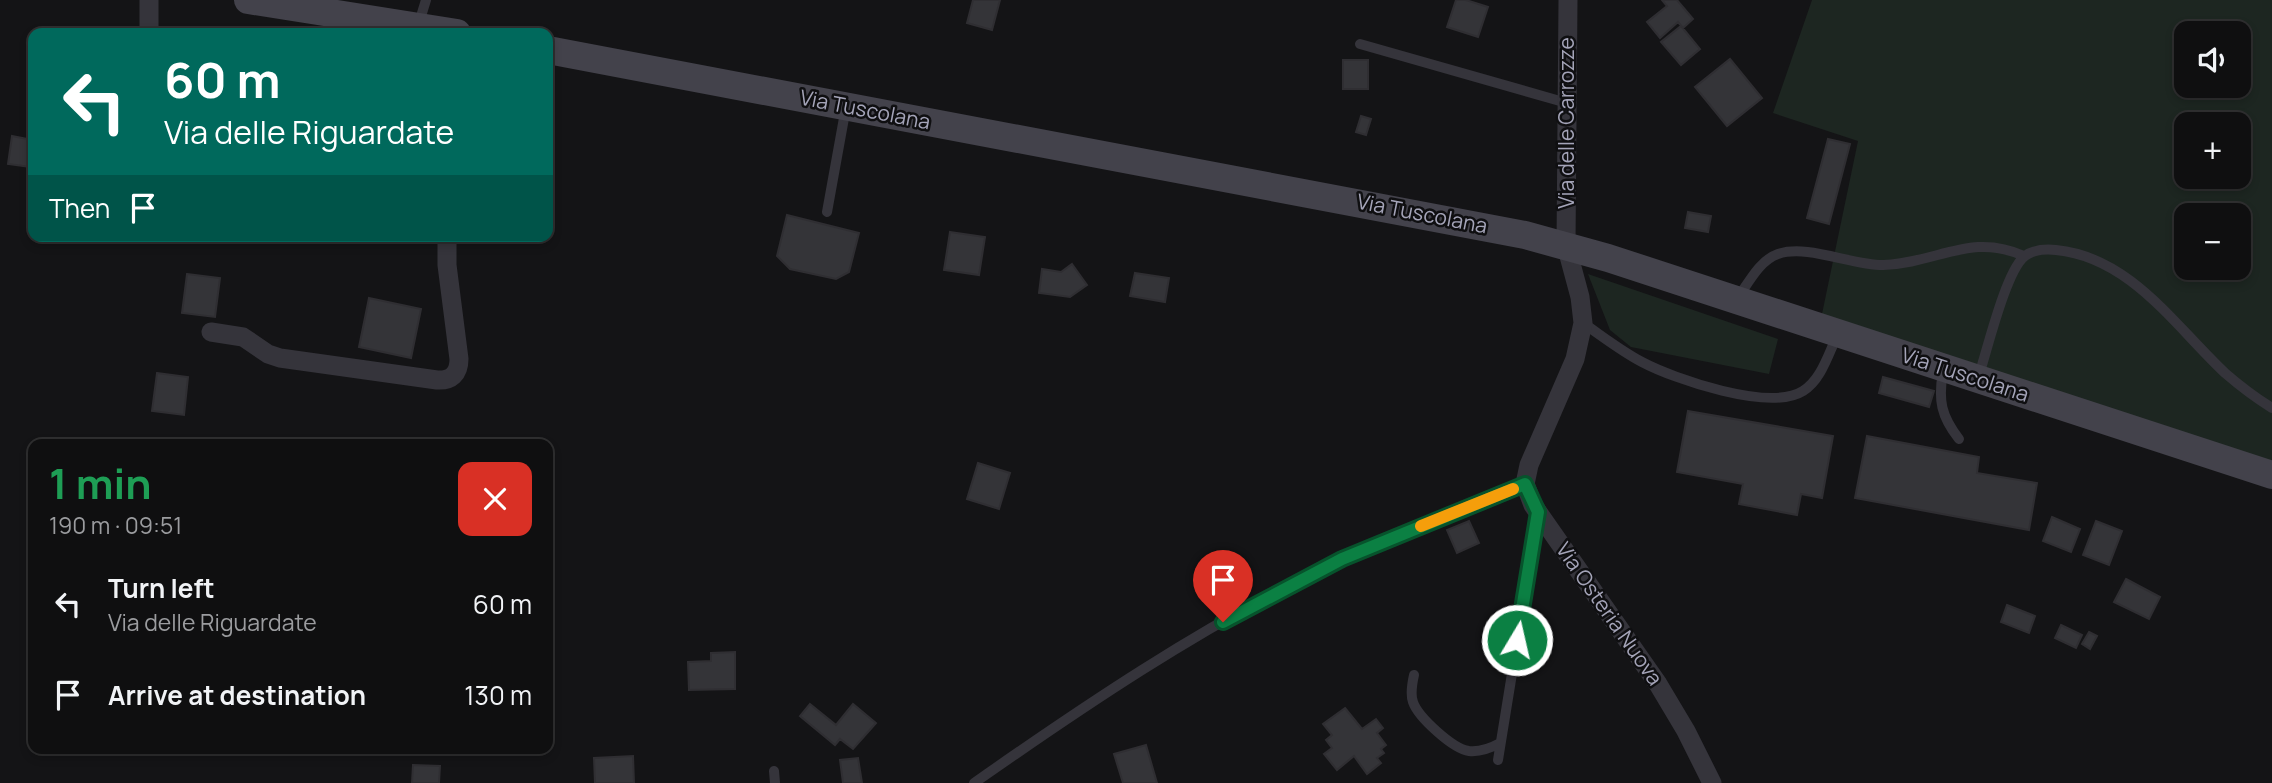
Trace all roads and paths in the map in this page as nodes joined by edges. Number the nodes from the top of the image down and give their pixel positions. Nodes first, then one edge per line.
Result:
1 (149, 0) edge
2 (248, 0) edge
3 (1568, 0) edge
4 (422, 13) edge
5 (149, 28) edge
6 (448, 28) edge
7 (1360, 44) dead end
8 (553, 51) edge
9 (1567, 103) junction
10 (846, 107) junction
11 (827, 212) dead end
12 (447, 242) edge
13 (1566, 246) junction
14 (2024, 256) junction
15 (1736, 300) junction
16 (1583, 323) junction
17 (211, 332) dead end
18 (1838, 333) junction
19 (1944, 368) junction
20 (1978, 379) junction
21 (2272, 408) edge
22 (1959, 439) dead end
23 (2272, 475) edge
24 (1525, 484) junction
25 (1538, 512) junction
26 (1413, 675) dead end
27 (1500, 743) junction
28 (1497, 760) dead end
29 (775, 771) dead end
30 (775, 783) edge
31 (974, 783) edge
32 (1712, 783) edge

1 - 5 street
2 - 4 main road
3 - 9 street, Via delle Carrozze
4 - 6 main road
7 - 9 lane
8 - 10 main road, Via Tuscolana
9 - 13 street, Via delle Carrozze
10 - 11 lane
10 - 13 main road, Via Tuscolana
12 - 17 street
13 - 15 main road, Via Tuscolana
13 - 16 street
14 - 15 lane
14 - 20 lane
14 - 21 lane
15 - 18 main road, Via Tuscolana
16 - 18 lane
16 - 24 street
18 - 19 main road, Via Tuscolana
19 - 20 main road, Via Tuscolana
19 - 22 lane
20 - 23 main road, Via Tuscolana
24 - 25 street, Via Osteria Nuova
24 - 31 lane
25 - 27 lane
25 - 32 street, Via Osteria Nuova
26 - 27 lane
27 - 28 lane
29 - 30 lane

